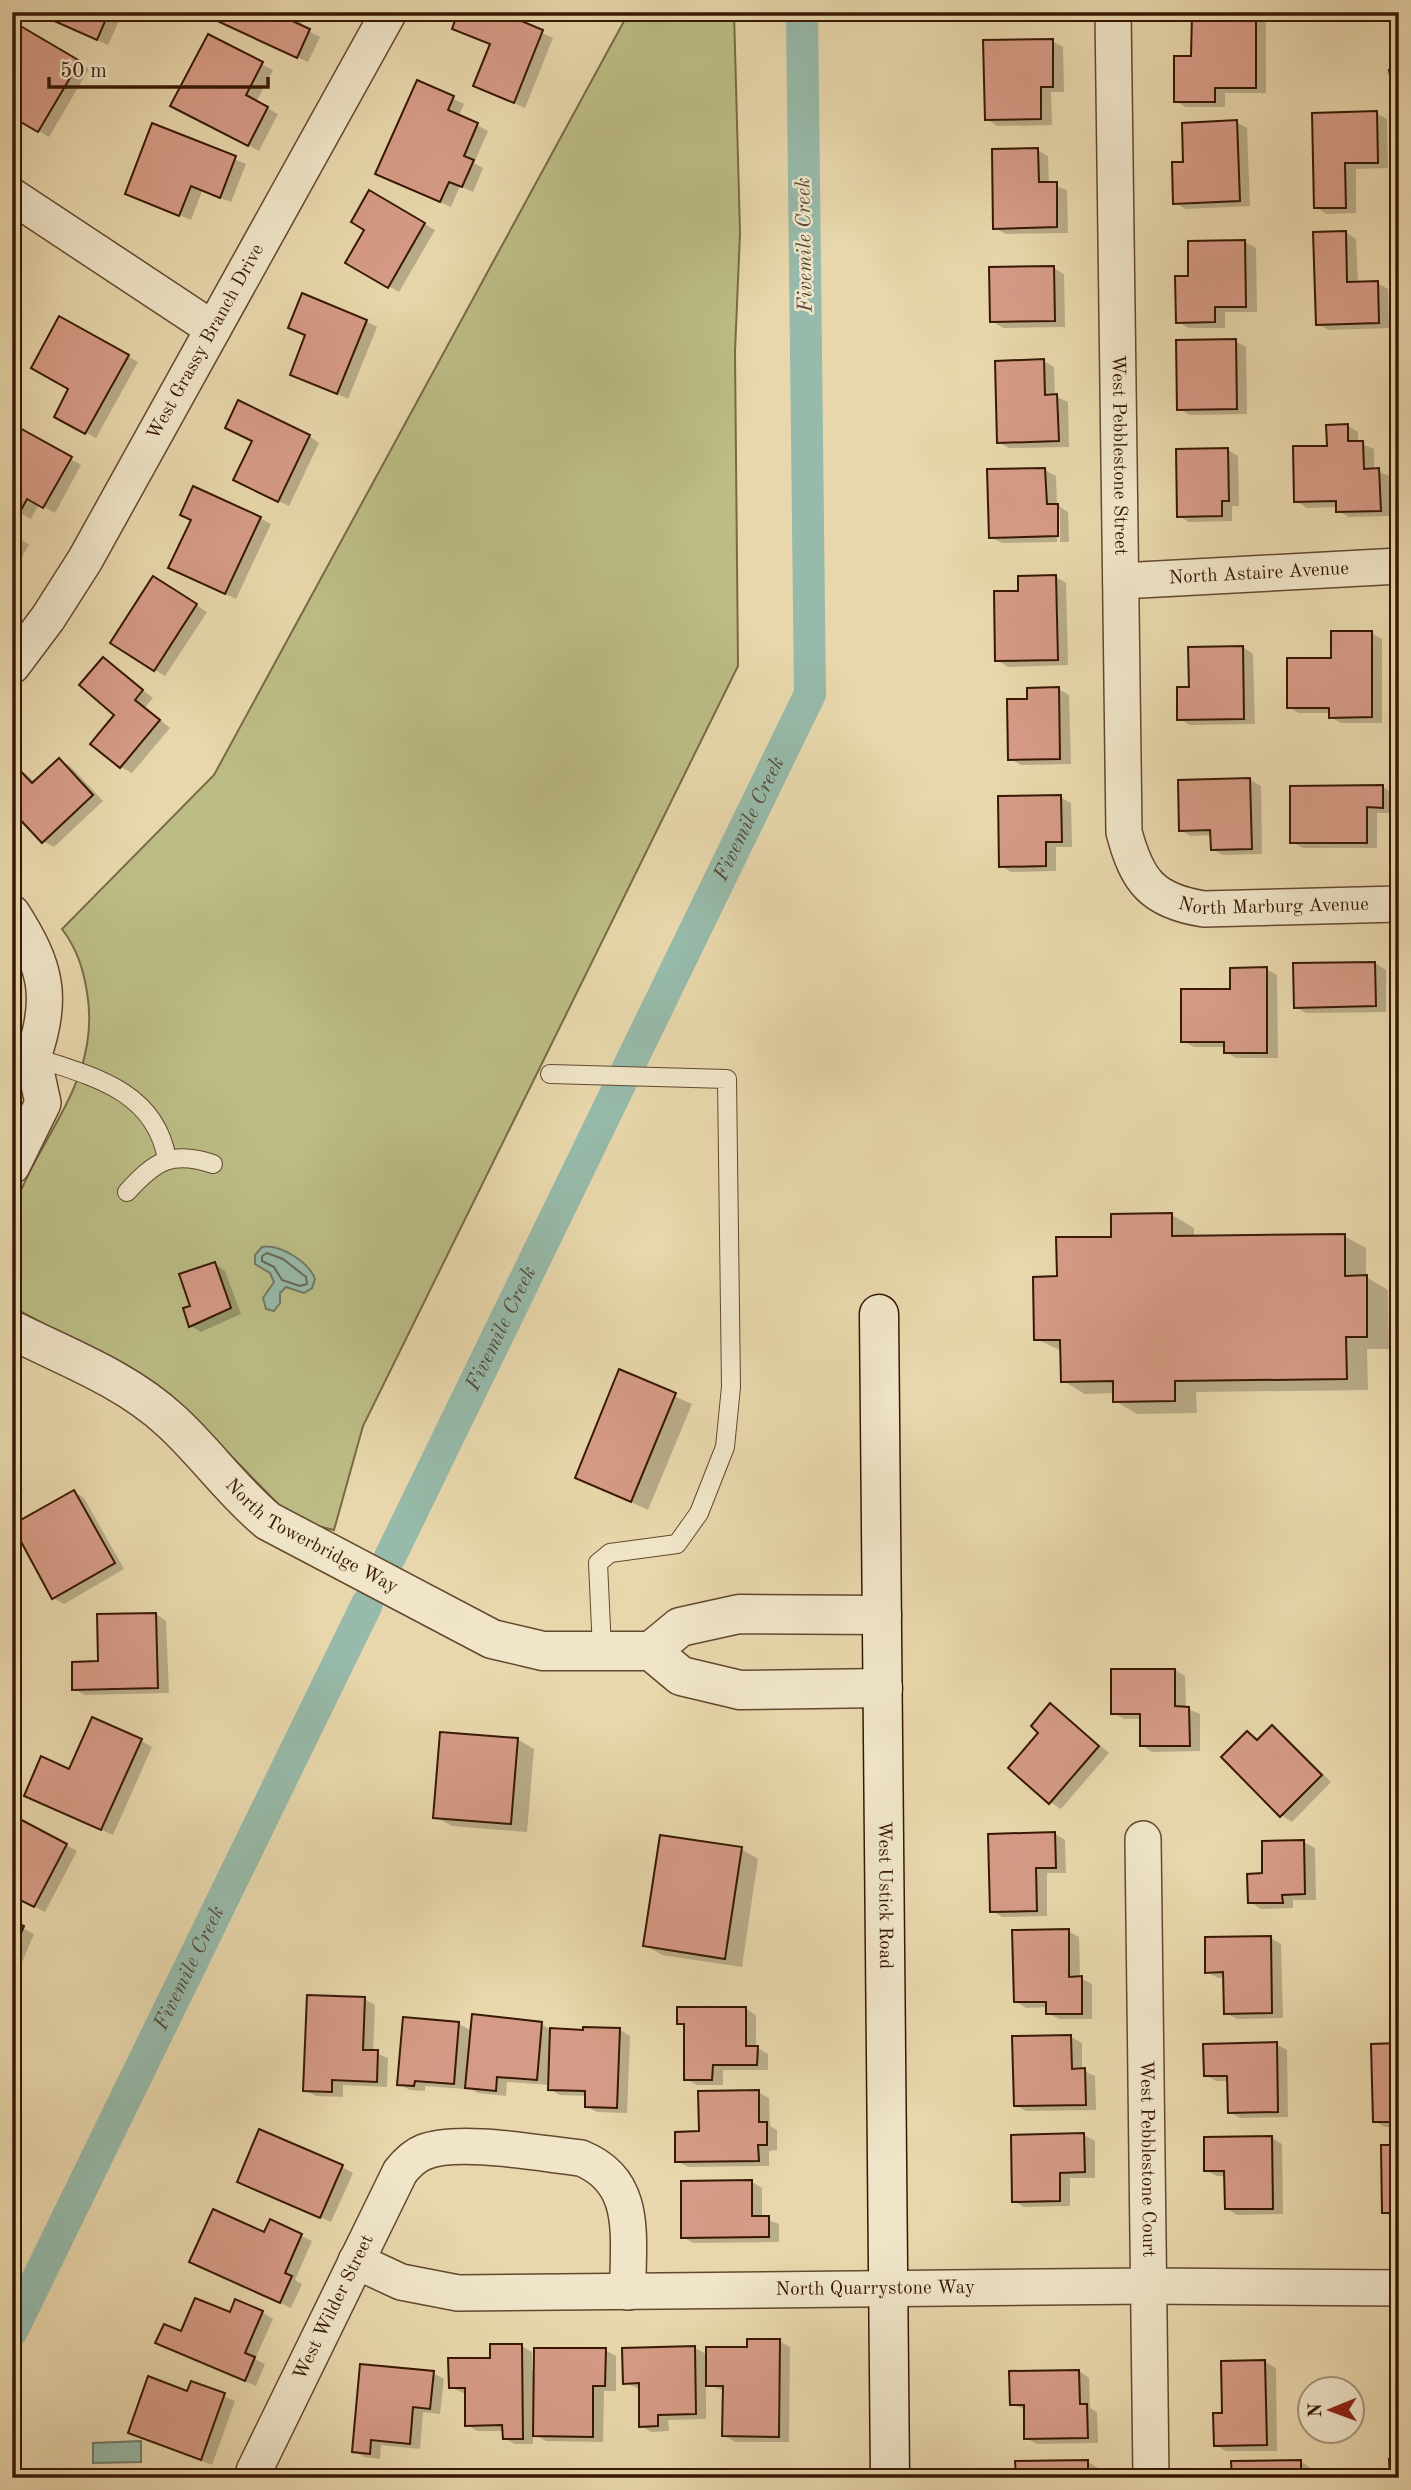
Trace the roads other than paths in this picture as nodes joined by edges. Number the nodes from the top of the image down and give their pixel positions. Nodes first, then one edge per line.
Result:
1 (388, 12) edge
2 (1113, 12) edge
3 (12, 196) edge
4 (213, 329) junction
5 (1399, 566) edge
6 (1121, 581) junction
7 (12, 666) edge
8 (1152, 889) joint
9 (1399, 904) edge
10 (12, 913) edge
11 (23, 1065) edge
12 (550, 1074) dead end
13 (167, 1159) junction
14 (213, 1164) dead end
15 (12, 1166) edge
16 (127, 1192) dead end
17 (879, 1314) dead end
18 (12, 1330) edge
19 (882, 1615) junction
20 (602, 1650) junction
21 (651, 1651) junction
22 (883, 1688) junction
23 (1143, 1839) dead end
24 (356, 2261) junction
25 (1149, 2286) junction
26 (1399, 2288) edge
27 (888, 2289) junction
28 (628, 2292) junction
29 (254, 2471) dead end
30 (890, 2478) edge
31 (1151, 2478) edge

1 - 4 street, West Grassy Branch Drive
2 - 6 street, West Pebblestone Street
3 - 4 street
4 - 7 street, West Grassy Branch Drive
5 - 6 street, North Astaire Avenue
6 - 8 street, West Pebblestone Street
8 - 9 street, North Marburg Avenue
10 - 11 street
11 - 13 lane
11 - 15 street
12 - 20 lane
13 - 14 lane
13 - 16 lane
17 - 19 street, West Ustick Road
18 - 20 street, North Towerbridge Way
19 - 21 street
19 - 22 street, West Ustick Road
20 - 21 street, North Towerbridge Way
21 - 22 street
22 - 27 street, West Ustick Road
23 - 25 street, West Pebblestone Court
24 - 28 street, North Quarrystone Way
24 - 28 street, West Wilder Street
24 - 29 street, West Wilder Street
25 - 26 street, North Quarrystone Way
25 - 27 street, North Quarrystone Way
25 - 31 street, West Pebblestone Court
27 - 28 street, North Quarrystone Way
27 - 30 street, West Ustick Road

